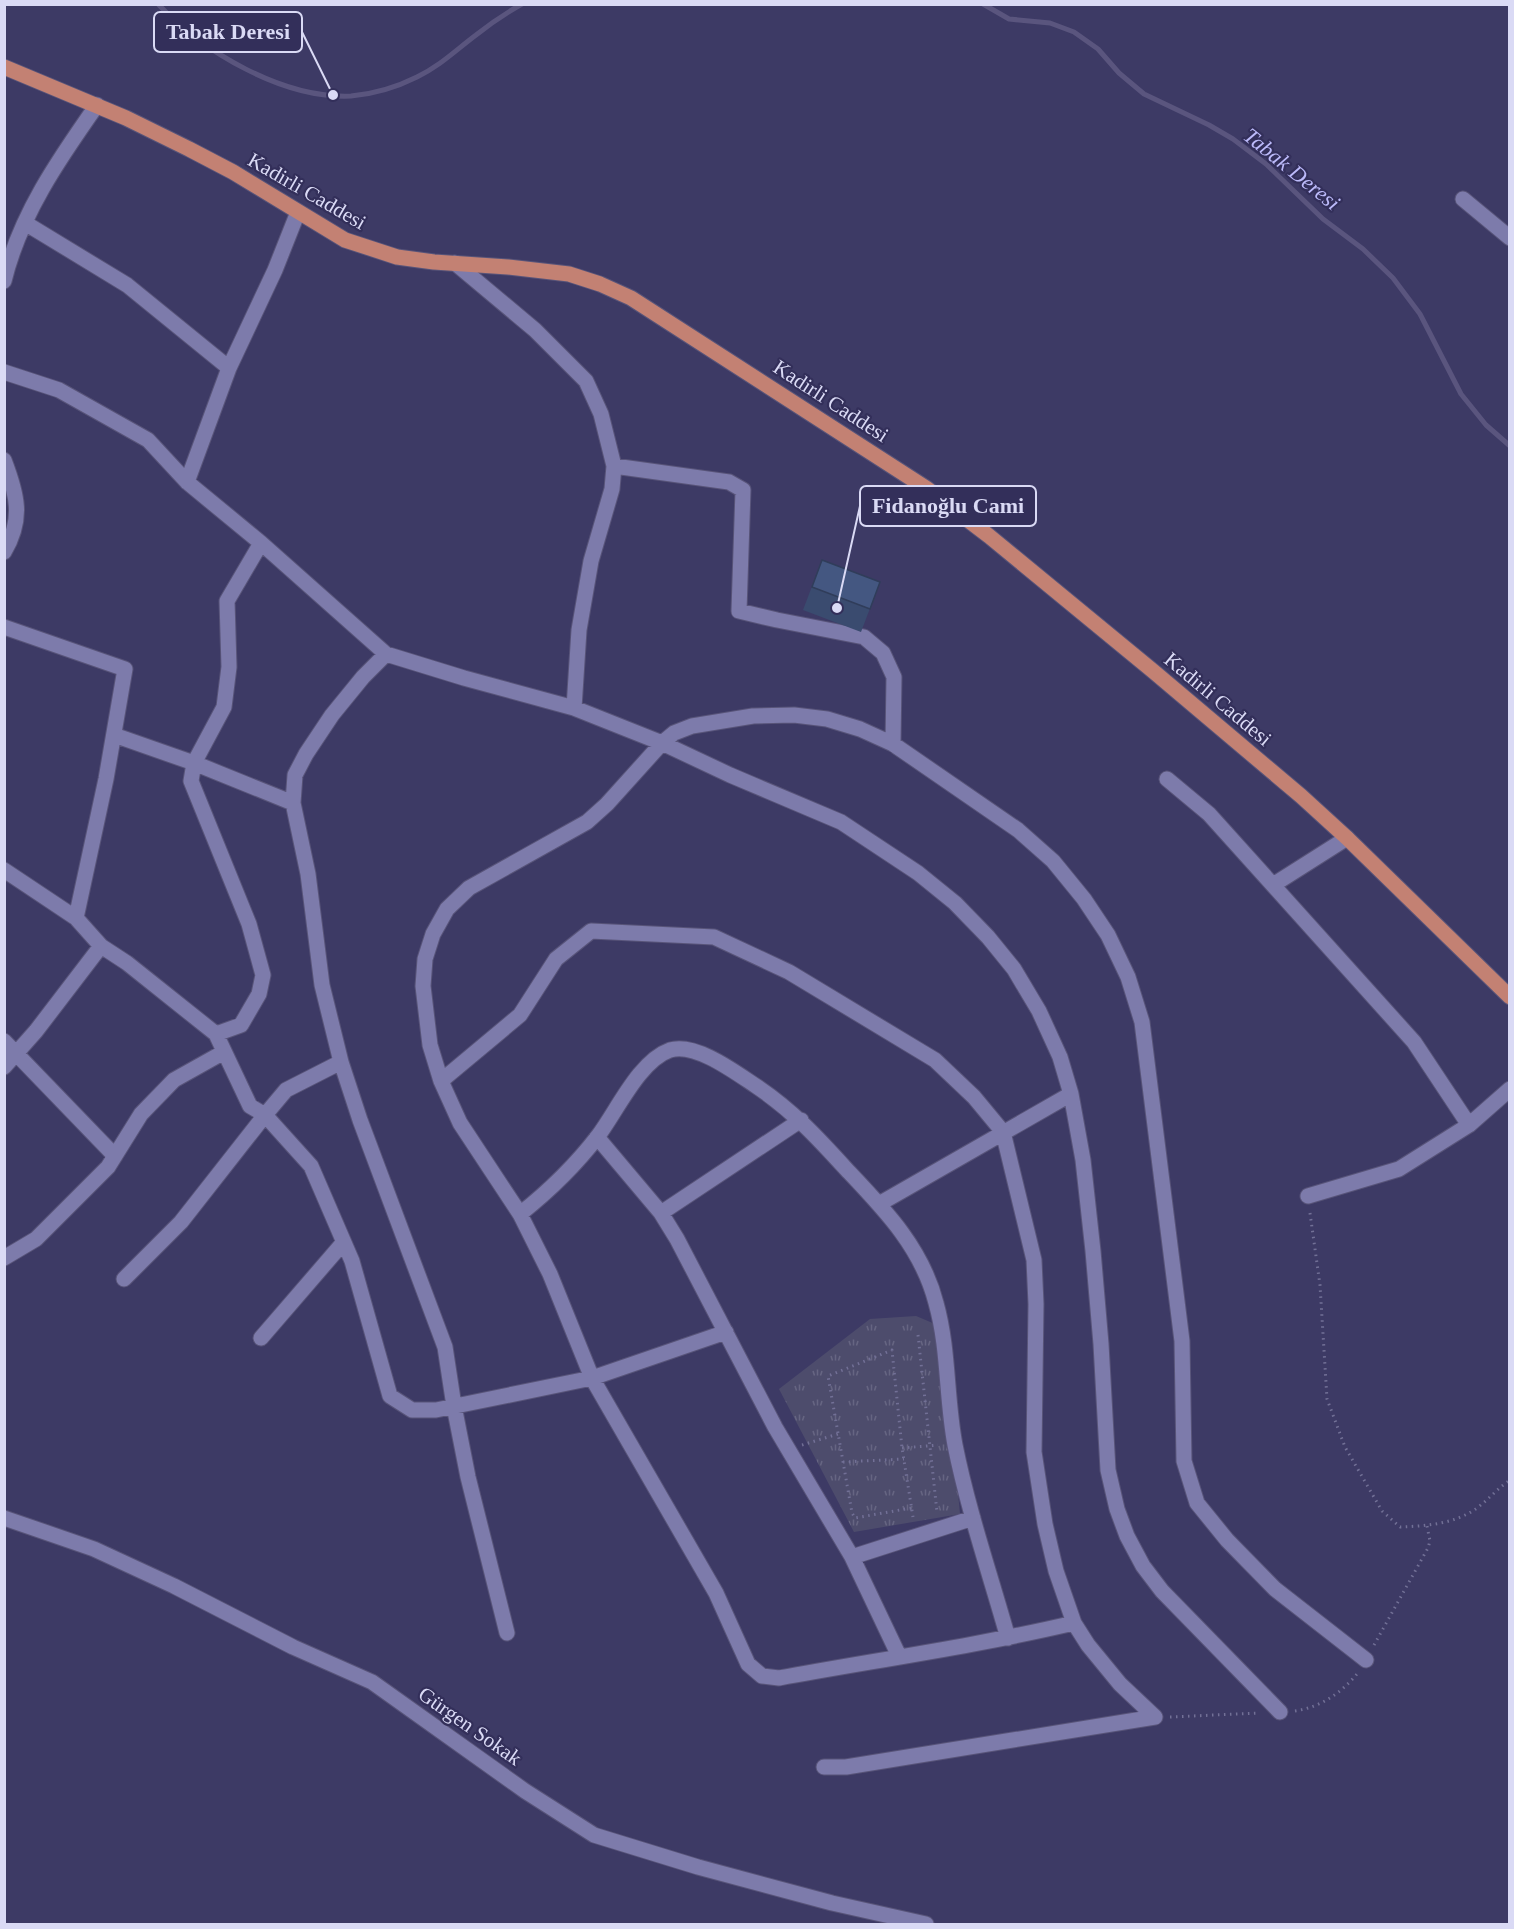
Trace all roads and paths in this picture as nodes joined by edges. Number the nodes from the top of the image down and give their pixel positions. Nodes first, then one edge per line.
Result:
1 (4, 68) edge
2 (97, 105) junction
3 (1463, 199) dead end
4 (298, 212) junction
5 (25, 224) junction
6 (1509, 238) edge
7 (455, 263) junction
8 (4, 281) edge
9 (229, 368) junction
10 (4, 372) edge
11 (4, 460) edge
12 (614, 466) junction
13 (187, 482) junction
14 (261, 543) junction
15 (4, 552) edge
16 (4, 627) edge
17 (386, 654) junction
18 (574, 708) junction
19 (114, 735) junction
20 (662, 743) junction
21 (893, 744) junction
22 (194, 763) junction
23 (1167, 779) dead end
24 (293, 802) junction
25 (1347, 838) junction
26 (4, 870) edge
27 (1273, 885) junction
28 (76, 918) junction
29 (101, 946) junction
30 (1507, 989) edge
31 (216, 1034) junction
32 (4, 1041) edge
33 (224, 1052) junction
34 (17, 1053) junction
35 (341, 1062) junction
36 (4, 1067) edge
37 (441, 1081) junction
38 (1509, 1089) edge
39 (1071, 1094) junction
40 (265, 1115) junction
41 (801, 1120) junction
42 (1469, 1125) junction
43 (1003, 1132) junction
44 (597, 1137) junction
45 (115, 1156) junction
46 (1308, 1196) joint
47 (879, 1204) junction
48 (661, 1213) junction
49 (520, 1214) junction
50 (343, 1243) junction
51 (4, 1258) edge
52 (124, 1279) dead end
53 (726, 1332) junction
54 (918, 1335) dead end
55 (261, 1338) dead end
56 (592, 1378) junction
57 (454, 1406) junction
58 (838, 1434) junction
59 (955, 1444) junction
60 (932, 1446) junction
61 (902, 1448) junction
62 (788, 1449) junction
63 (904, 1459) junction
64 (843, 1462) junction
65 (1509, 1480) edge
66 (911, 1508) junction
67 (937, 1512) dead end
68 (4, 1518) edge
69 (913, 1518) dead end
70 (973, 1518) junction
71 (1427, 1526) junction
72 (852, 1557) junction
73 (1074, 1623) junction
74 (507, 1633) dead end
75 (1008, 1638) junction
76 (899, 1656) junction
77 (1366, 1660) junction
78 (1280, 1712) junction
79 (1155, 1717) junction
80 (824, 1767) dead end
81 (926, 1924) edge

1 - 2 main road, Kadirli Caddesi
2 - 4 main road, Kadirli Caddesi
2 - 5 street
3 - 6 street
4 - 7 main road, Kadirli Caddesi
4 - 9 street
5 - 8 street
5 - 9 street
7 - 12 street
7 - 25 main road, Kadirli Caddesi
9 - 13 street
10 - 13 street
11 - 15 street
12 - 18 street
12 - 21 street
13 - 14 street
14 - 17 street
14 - 22 street
16 - 19 street
17 - 18 street
17 - 24 street
18 - 20 street
19 - 22 street
19 - 28 street
20 - 21 street
20 - 37 street
20 - 39 street
21 - 77 street
22 - 24 street
22 - 31 street
23 - 27 street
24 - 35 street
25 - 27 street
25 - 30 main road, Kadirli Caddesi
26 - 28 street
27 - 42 street
28 - 29 street
29 - 31 street
29 - 34 street
31 - 33 street
32 - 34 street
33 - 40 street
33 - 45 street
34 - 36 street
34 - 45 street
35 - 40 street
35 - 57 street
37 - 43 street
37 - 49 street
38 - 42 street
39 - 43 street
39 - 78 street
40 - 50 street
40 - 52 street
41 - 44 street
41 - 47 street
41 - 48 street
42 - 46 street
43 - 47 street
43 - 73 street
44 - 48 street
44 - 49 street
45 - 51 street
46 - 71 path
47 - 59 street
48 - 53 street
49 - 56 street
50 - 55 street
50 - 57 street
53 - 56 street
53 - 62 street
54 - 60 path
56 - 57 street
56 - 76 street
57 - 74 street
58 - 61 path
58 - 62 path
58 - 64 path
59 - 60 path
59 - 70 street
60 - 61 path
60 - 67 path
61 - 63 path
62 - 72 street
63 - 64 path
63 - 66 path
64 - 66 path
65 - 71 path
66 - 69 path
68 - 81 street, Gürgen Sokak
70 - 72 street
70 - 75 street
71 - 77 path
72 - 76 street
73 - 75 street
73 - 79 street
75 - 76 street
77 - 78 path
78 - 79 path
79 - 80 street

